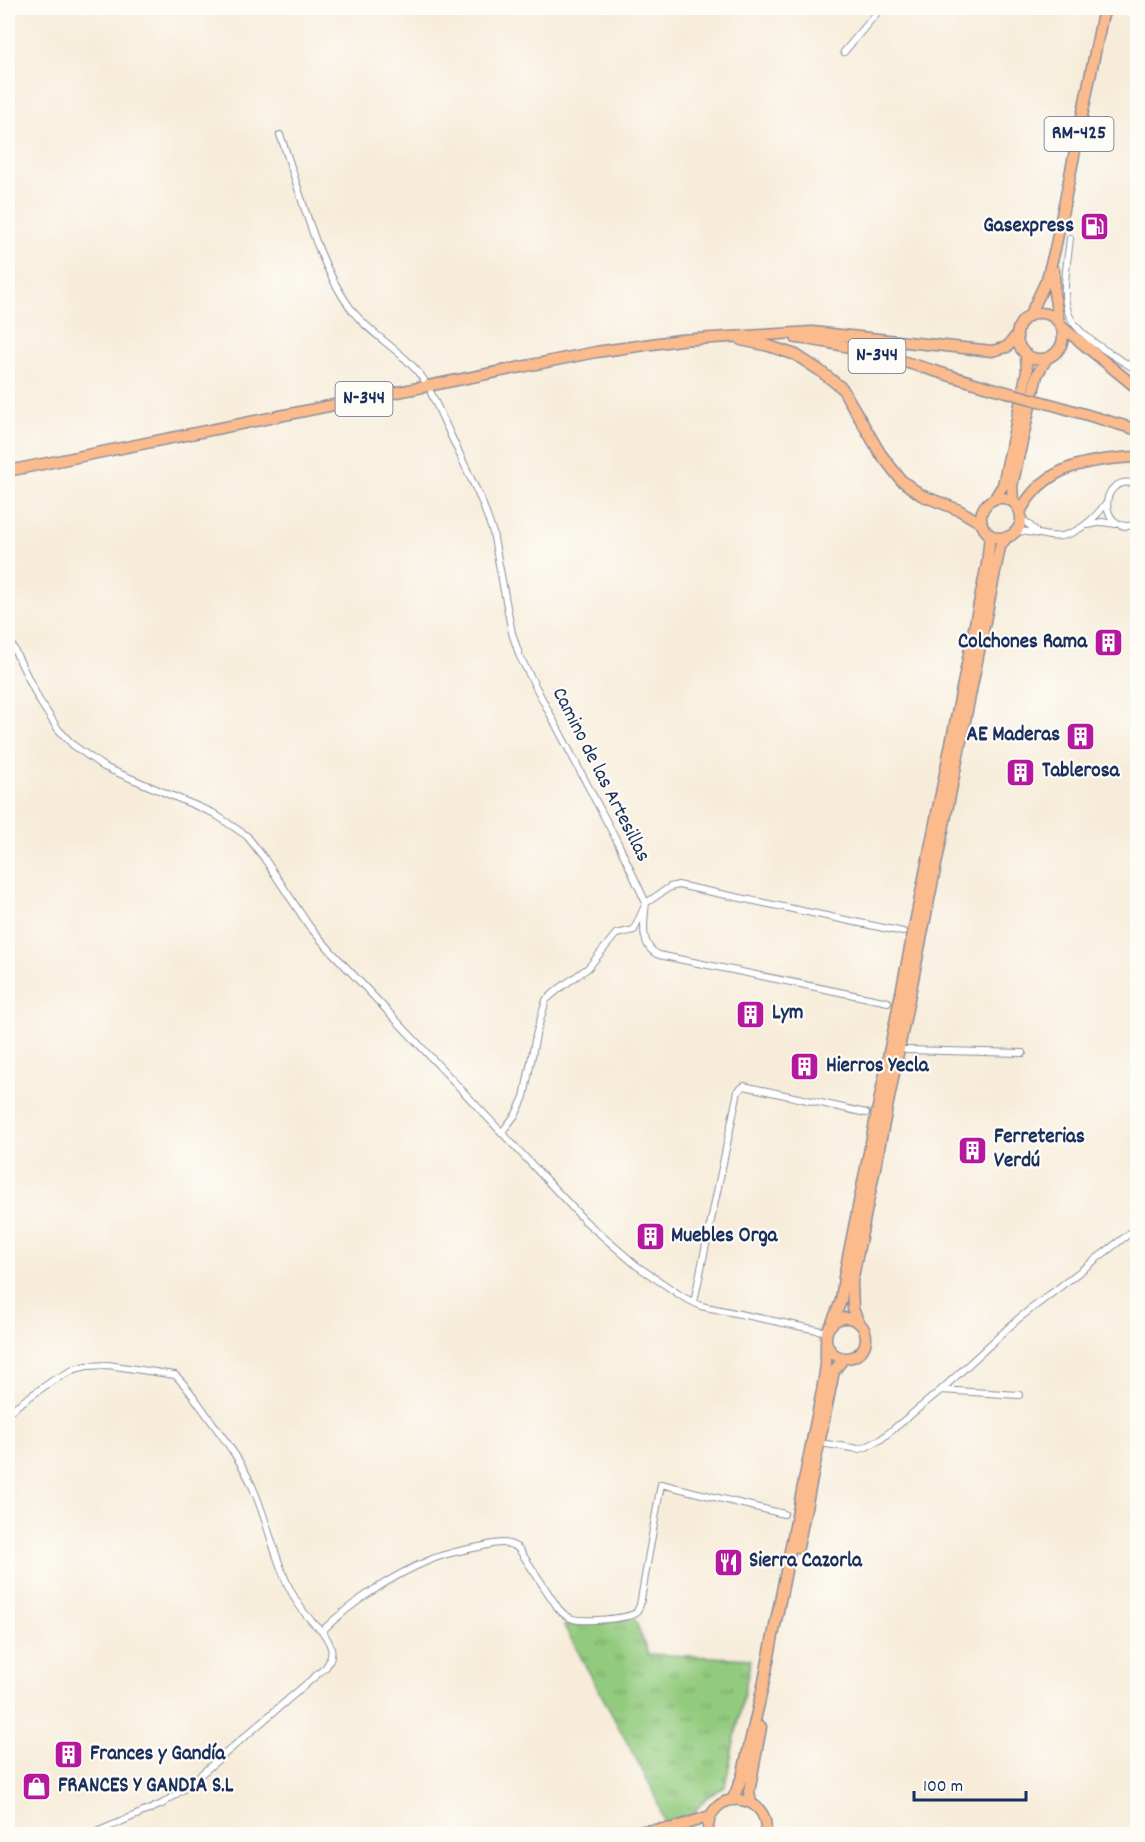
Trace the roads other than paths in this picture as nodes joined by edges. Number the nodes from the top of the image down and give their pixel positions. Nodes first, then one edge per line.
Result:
1 (881, 8) edge
2 (1103, 11) edge
3 (844, 52) dead end
4 (280, 135) dead end
5 (1070, 238) dead end
6 (1055, 249) junction
7 (1030, 315) junction
8 (1060, 324) junction
9 (760, 335) junction
10 (1017, 335) junction
11 (723, 337) junction
12 (1026, 355) junction
13 (1047, 358) junction
14 (1137, 371) edge
15 (423, 380) dead end
16 (1137, 389) edge
17 (431, 393) dead end
18 (1137, 430) edge
19 (1137, 457) edge
20 (8, 471) edge
21 (1137, 484) edge
22 (995, 498) junction
23 (1013, 501) junction
24 (1106, 503) junction
25 (1021, 515) junction
26 (981, 524) junction
27 (1118, 524) junction
28 (1137, 524) edge
29 (1084, 525) junction
30 (1016, 531) junction
31 (1041, 533) junction
32 (990, 535) junction
33 (1006, 538) junction
34 (8, 637) edge
35 (646, 903) junction
36 (903, 932) dead end
37 (888, 1002) dead end
38 (906, 1050) dead end
39 (1023, 1053) dead end
40 (866, 1113) dead end
41 (502, 1132) junction
42 (1137, 1227) edge
43 (694, 1302) junction
44 (858, 1321) junction
45 (828, 1333) junction
46 (844, 1358) junction
47 (941, 1390) junction
48 (1019, 1395) dead end
49 (8, 1412) edge
50 (826, 1444) dead end
51 (784, 1514) dead end
52 (321, 1631) junction
53 (733, 1799) junction
54 (751, 1803) junction
55 (711, 1816) junction
56 (92, 1834) edge
57 (613, 1834) edge
58 (708, 1834) edge
59 (765, 1834) edge

1 - 3 street
2 - 6 main road, RM-425
4 - 15 street
5 - 14 street
6 - 7 main road
6 - 8 main road
7 - 8 main road
7 - 10 main road
8 - 13 main road
8 - 16 main road
9 - 10 main road
9 - 11 main road, N-344
9 - 18 main road, N-344, bridge
10 - 12 main road
11 - 20 main road, N-344
11 - 26 main road
12 - 13 main road
12 - 22 main road
13 - 23 main road
17 - 35 street, Camino de las Artesillas
19 - 25 main road
21 - 24 street
22 - 23 main road
22 - 26 main road
23 - 25 main road
24 - 27 street
24 - 29 street
25 - 30 main road
25 - 31 street
26 - 32 main road
27 - 28 street
27 - 29 street
29 - 31 street
30 - 31 street
30 - 33 main road
32 - 33 main road
32 - 45 main road
33 - 44 main road
34 - 41 street
35 - 36 street
35 - 37 street
35 - 41 street
38 - 39 street
40 - 43 street
41 - 43 street
42 - 47 street
43 - 45 street
44 - 45 main road
44 - 46 main road
45 - 46 main road
45 - 53 main road
46 - 54 main road
47 - 48 street
47 - 50 street
49 - 52 street
51 - 52 street
52 - 56 street
53 - 54 main road
53 - 55 main road
54 - 59 main road
55 - 57 main road
55 - 58 main road

